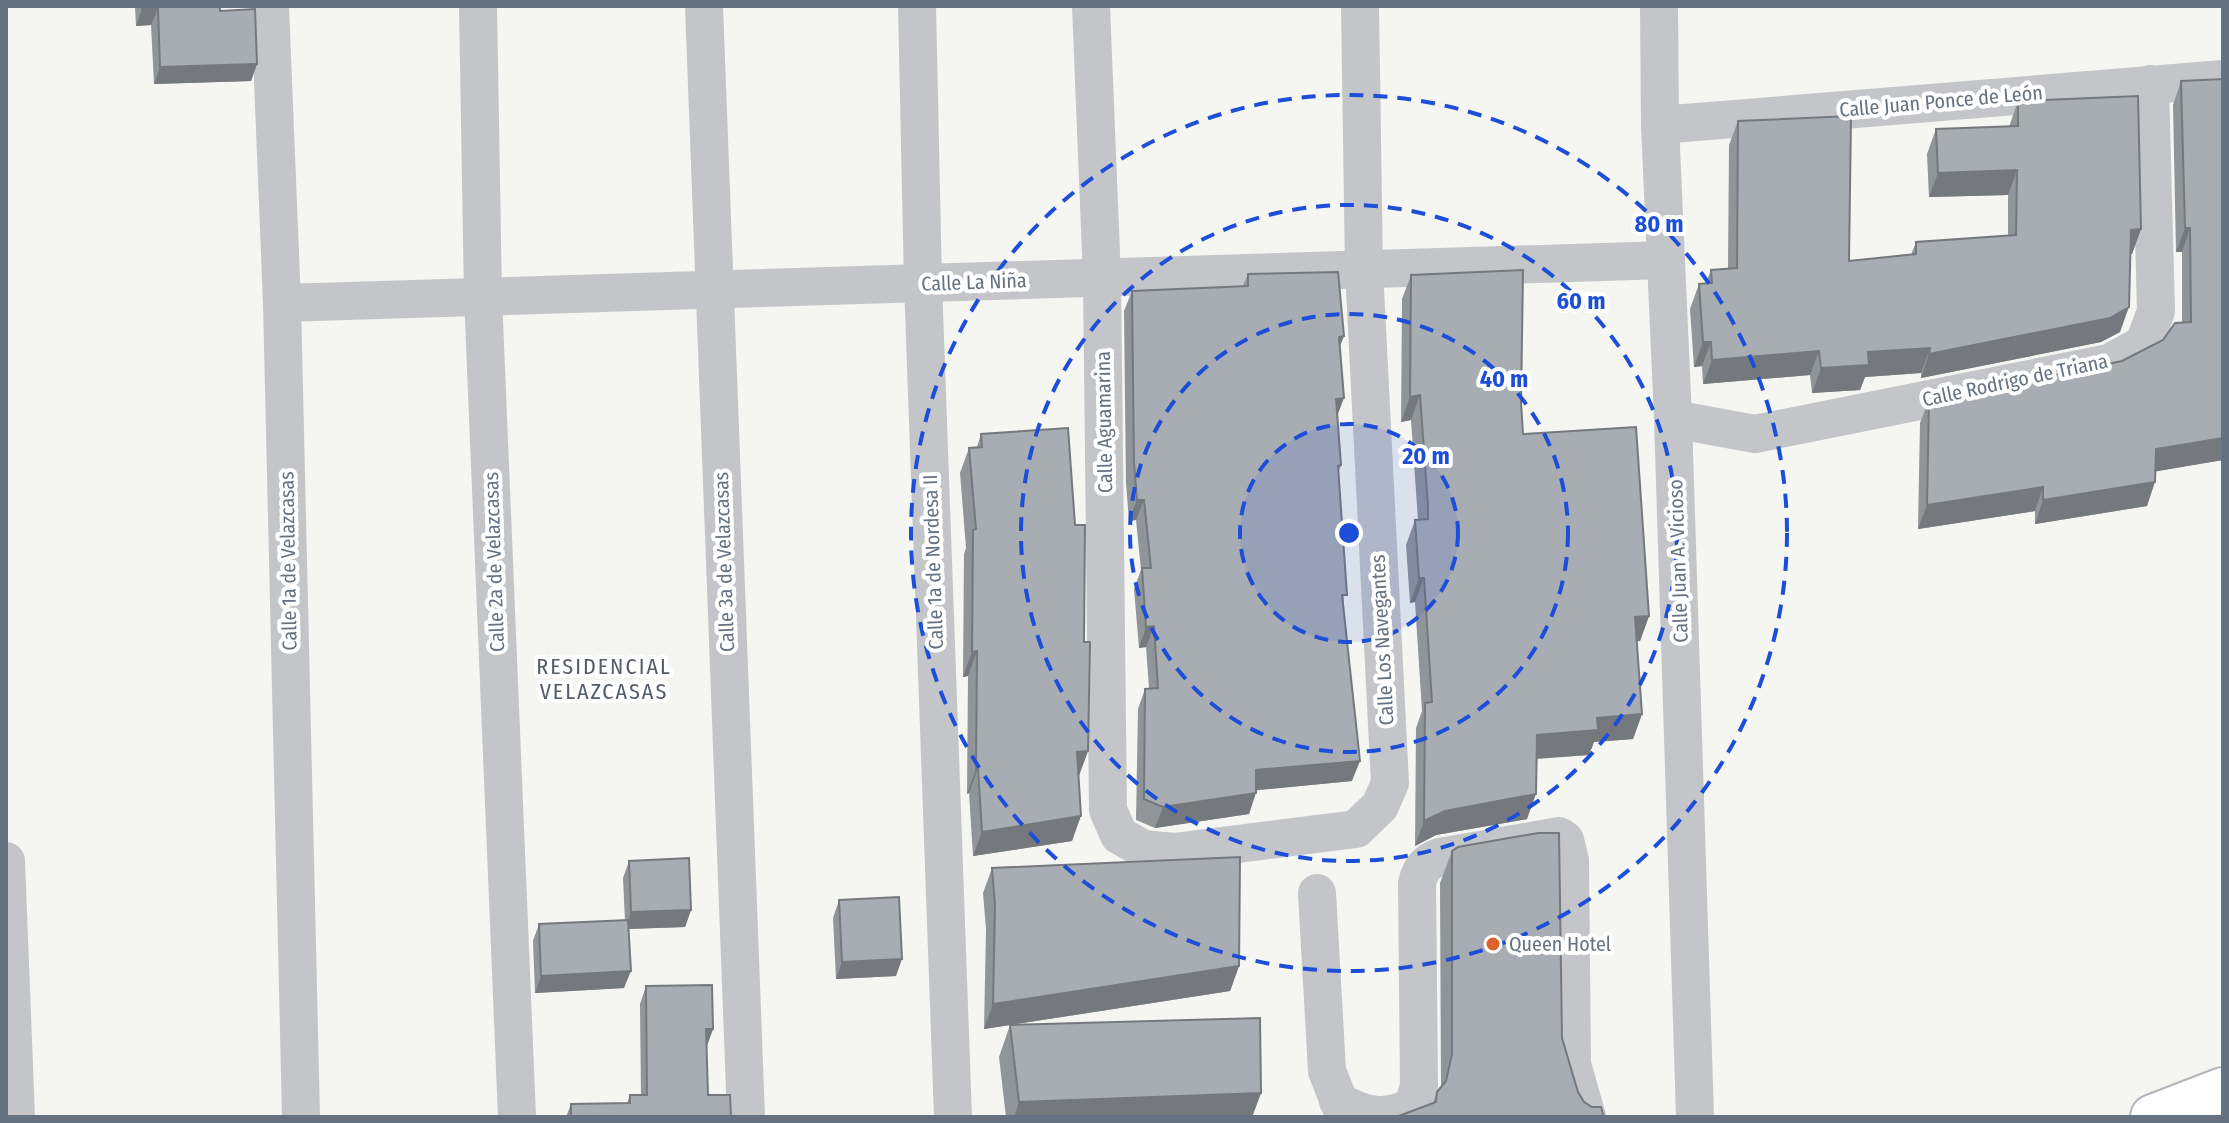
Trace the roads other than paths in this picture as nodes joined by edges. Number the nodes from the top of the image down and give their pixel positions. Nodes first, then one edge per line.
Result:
1 (270, 6) edge
2 (478, 6) edge
3 (704, 6) edge
4 (917, 6) edge
5 (1091, 6) edge
6 (1360, 6) edge
7 (1659, 6) edge
8 (2223, 79) edge
9 (2150, 84) junction
10 (1660, 125) junction
11 (1666, 260) junction
12 (1364, 269) junction
13 (1102, 278) junction
14 (923, 283) junction
15 (713, 289) junction
16 (483, 296) junction
17 (282, 303) junction
18 (1673, 419) junction
19 (1119, 835) joint
20 (6, 861) edge
21 (6, 880) edge
22 (1317, 893) dead end
23 (2223, 1090) edge
24 (1341, 1109) edge
25 (12, 1112) edge
26 (301, 1117) edge
27 (517, 1117) edge
28 (746, 1117) edge
29 (953, 1117) edge
30 (1587, 1117) edge
31 (1695, 1117) edge
32 (2153, 1117) edge

1 - 17 street, Calle 1a de Velazcasas
2 - 16 street, Calle 2a de Velazcasas
3 - 15 street, Calle 3a de Velazcasas
4 - 14 street, Calle 1a de Nordesa II
5 - 13 street, Calle Aguamarina
6 - 12 street, Calle Los Navegantes
7 - 10 street, Calle Juan A. Vicioso
8 - 9 street, Calle Juan Ponce de León
9 - 10 street, Calle Juan Ponce de León
9 - 18 street, Calle Rodrigo de Triana
10 - 11 street, Calle Juan A. Vicioso
11 - 12 street, Calle La Niña
11 - 18 street, Calle Juan A. Vicioso
12 - 13 street, Calle La Niña
12 - 19 street, Calle Los Navegantes
13 - 14 street, Calle La Niña
13 - 19 street, Calle Aguamarina
14 - 15 street, Calle La Niña
14 - 29 street, Calle 1a de Nordesa II
15 - 16 street, Calle La Niña
15 - 28 street, Calle 3a de Velazcasas
16 - 17 street, Calle La Niña
16 - 27 street, Calle 2a de Velazcasas
17 - 26 street, Calle 1a de Velazcasas
18 - 31 street, Calle Juan A. Vicioso
20 - 21 street
21 - 25 street
22 - 24 street
23 - 32 highway
24 - 30 street

